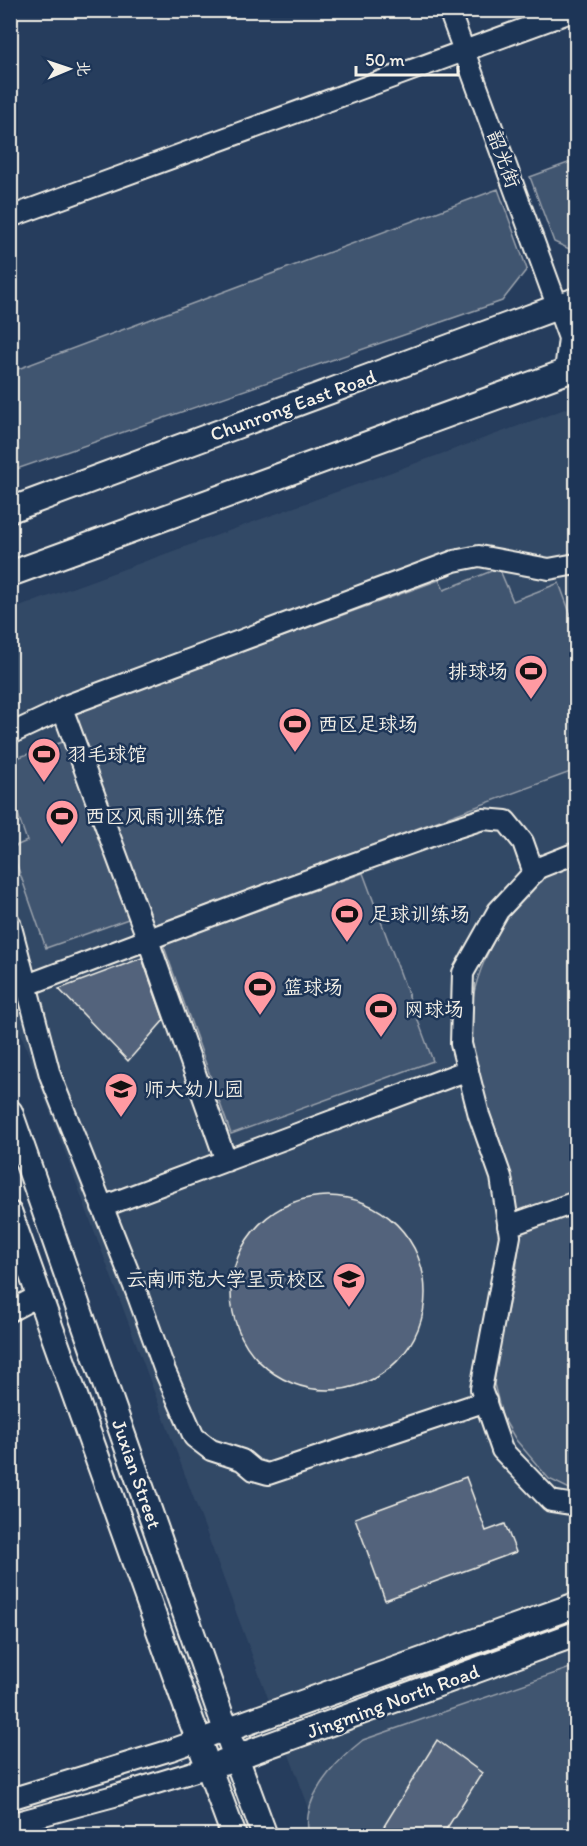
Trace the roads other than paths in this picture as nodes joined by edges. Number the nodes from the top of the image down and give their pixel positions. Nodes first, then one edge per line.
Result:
1 (449, 10) edge
2 (576, 10) edge
3 (464, 52) junction
4 (10, 217) edge
5 (567, 304) edge
6 (573, 340) edge
7 (571, 370) edge
8 (10, 510) edge
9 (576, 564) edge
10 (10, 574) edge
11 (62, 708) junction
12 (10, 734) edge
13 (576, 854) edge
14 (534, 873) junction
15 (10, 923) edge
16 (148, 940) junction
17 (27, 985) junction
18 (468, 1071) junction
19 (10, 1112) edge
20 (226, 1161) junction
21 (576, 1202) edge
22 (102, 1207) junction
23 (10, 1214) edge
24 (508, 1226) junction
25 (40, 1295) junction
26 (10, 1311) edge
27 (486, 1401) junction
28 (576, 1505) edge
29 (576, 1605) edge
30 (576, 1634) edge
31 (226, 1730) junction
32 (199, 1740) junction
33 (236, 1757) junction
34 (209, 1767) junction
35 (10, 1799) edge
36 (10, 1824) edge
37 (234, 1836) edge
38 (265, 1836) edge

1 - 3 street, 韶光街
2 - 3 street
3 - 4 street
3 - 5 street, 韶光街
5 - 6 street, 韶光街
5 - 8 main road, Chunrong East Road
6 - 7 street
7 - 10 main road
9 - 11 street
11 - 12 street
11 - 16 street
13 - 14 street
14 - 16 street
14 - 18 street
15 - 17 street
16 - 17 street
16 - 20 street
17 - 22 street
18 - 20 street
18 - 24 street
19 - 31 main road, Juxian Street
20 - 22 street
21 - 24 street
22 - 27 street
23 - 25 main road, Juxian Street
24 - 27 street
25 - 26 street
25 - 32 main road, Juxian Street
27 - 28 street
29 - 31 main road, Jingming North Road
30 - 33 main road, Jingming North Road
31 - 32 street
31 - 33 main road, Juxian Street
32 - 34 main road, Juxian Street
32 - 35 street
33 - 34 main road, Jingming North Road
33 - 38 main road, Juxian Street
34 - 36 street
34 - 37 main road, Juxian Street

